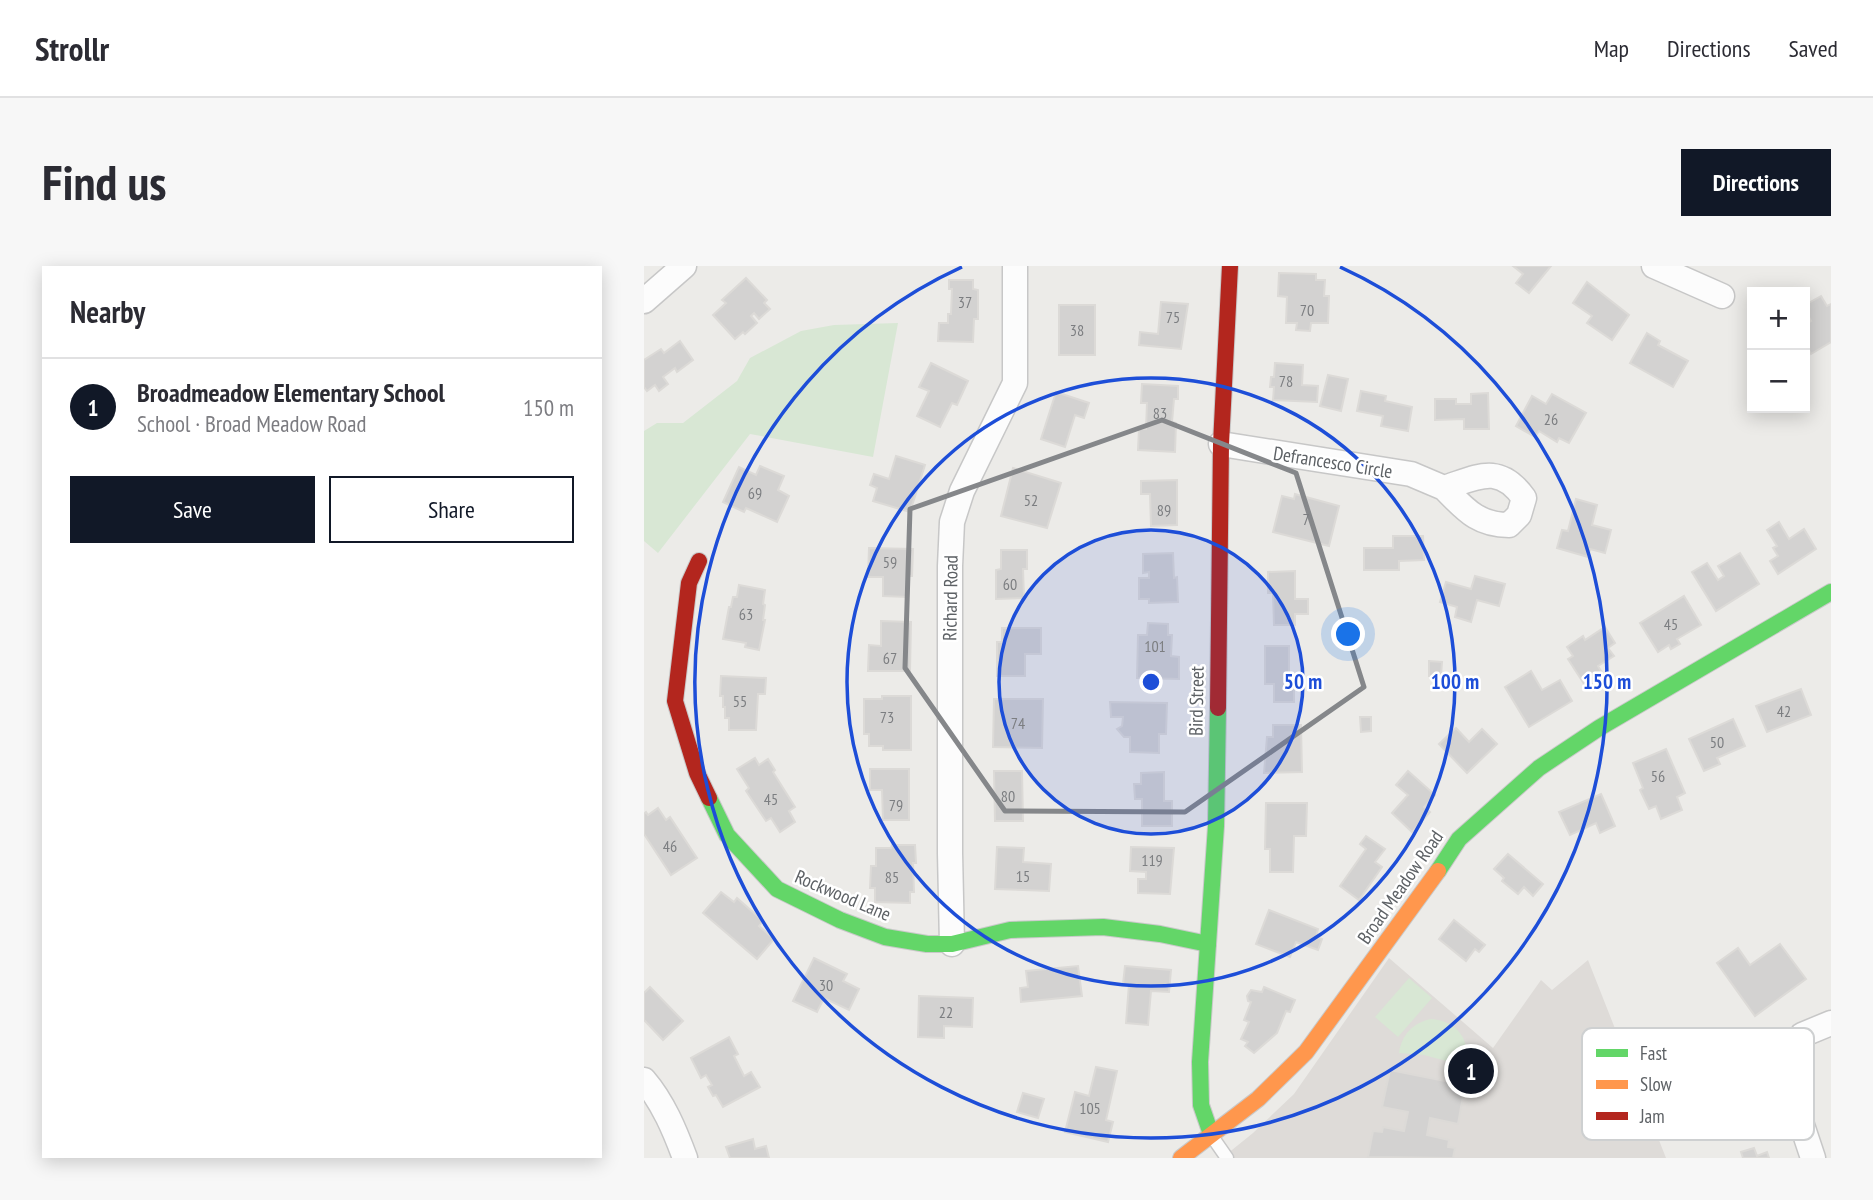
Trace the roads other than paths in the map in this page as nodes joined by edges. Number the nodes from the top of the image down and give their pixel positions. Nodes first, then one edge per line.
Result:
1 (684, 266) edge
2 (1015, 266) edge
3 (1230, 266) edge
4 (1654, 266) edge
5 (1722, 296) dead end
6 (644, 301) edge
7 (1220, 444) junction
8 (1444, 488) dead end
9 (699, 561) dead end
10 (1831, 592) edge
11 (952, 944) junction
12 (1208, 944) junction
13 (1831, 1023) edge
14 (1814, 1030) edge
15 (644, 1080) edge
16 (1211, 1134) junction
17 (1808, 1140) edge
18 (685, 1158) edge
19 (1181, 1158) edge
20 (1227, 1158) edge
21 (1813, 1158) edge

1 - 6 street
2 - 11 street, Richard Road
3 - 7 street, Bird Street
4 - 5 street
7 - 8 street, Defrancesco Circle
7 - 12 street, Bird Street
9 - 11 street, Rockwood Lane
10 - 16 street, Broad Meadow Road
11 - 12 street, Rockwood Lane
12 - 16 street, Bird Street
13 - 14 street
15 - 18 street
16 - 19 street, Broad Meadow Road
16 - 20 lane
17 - 21 street

